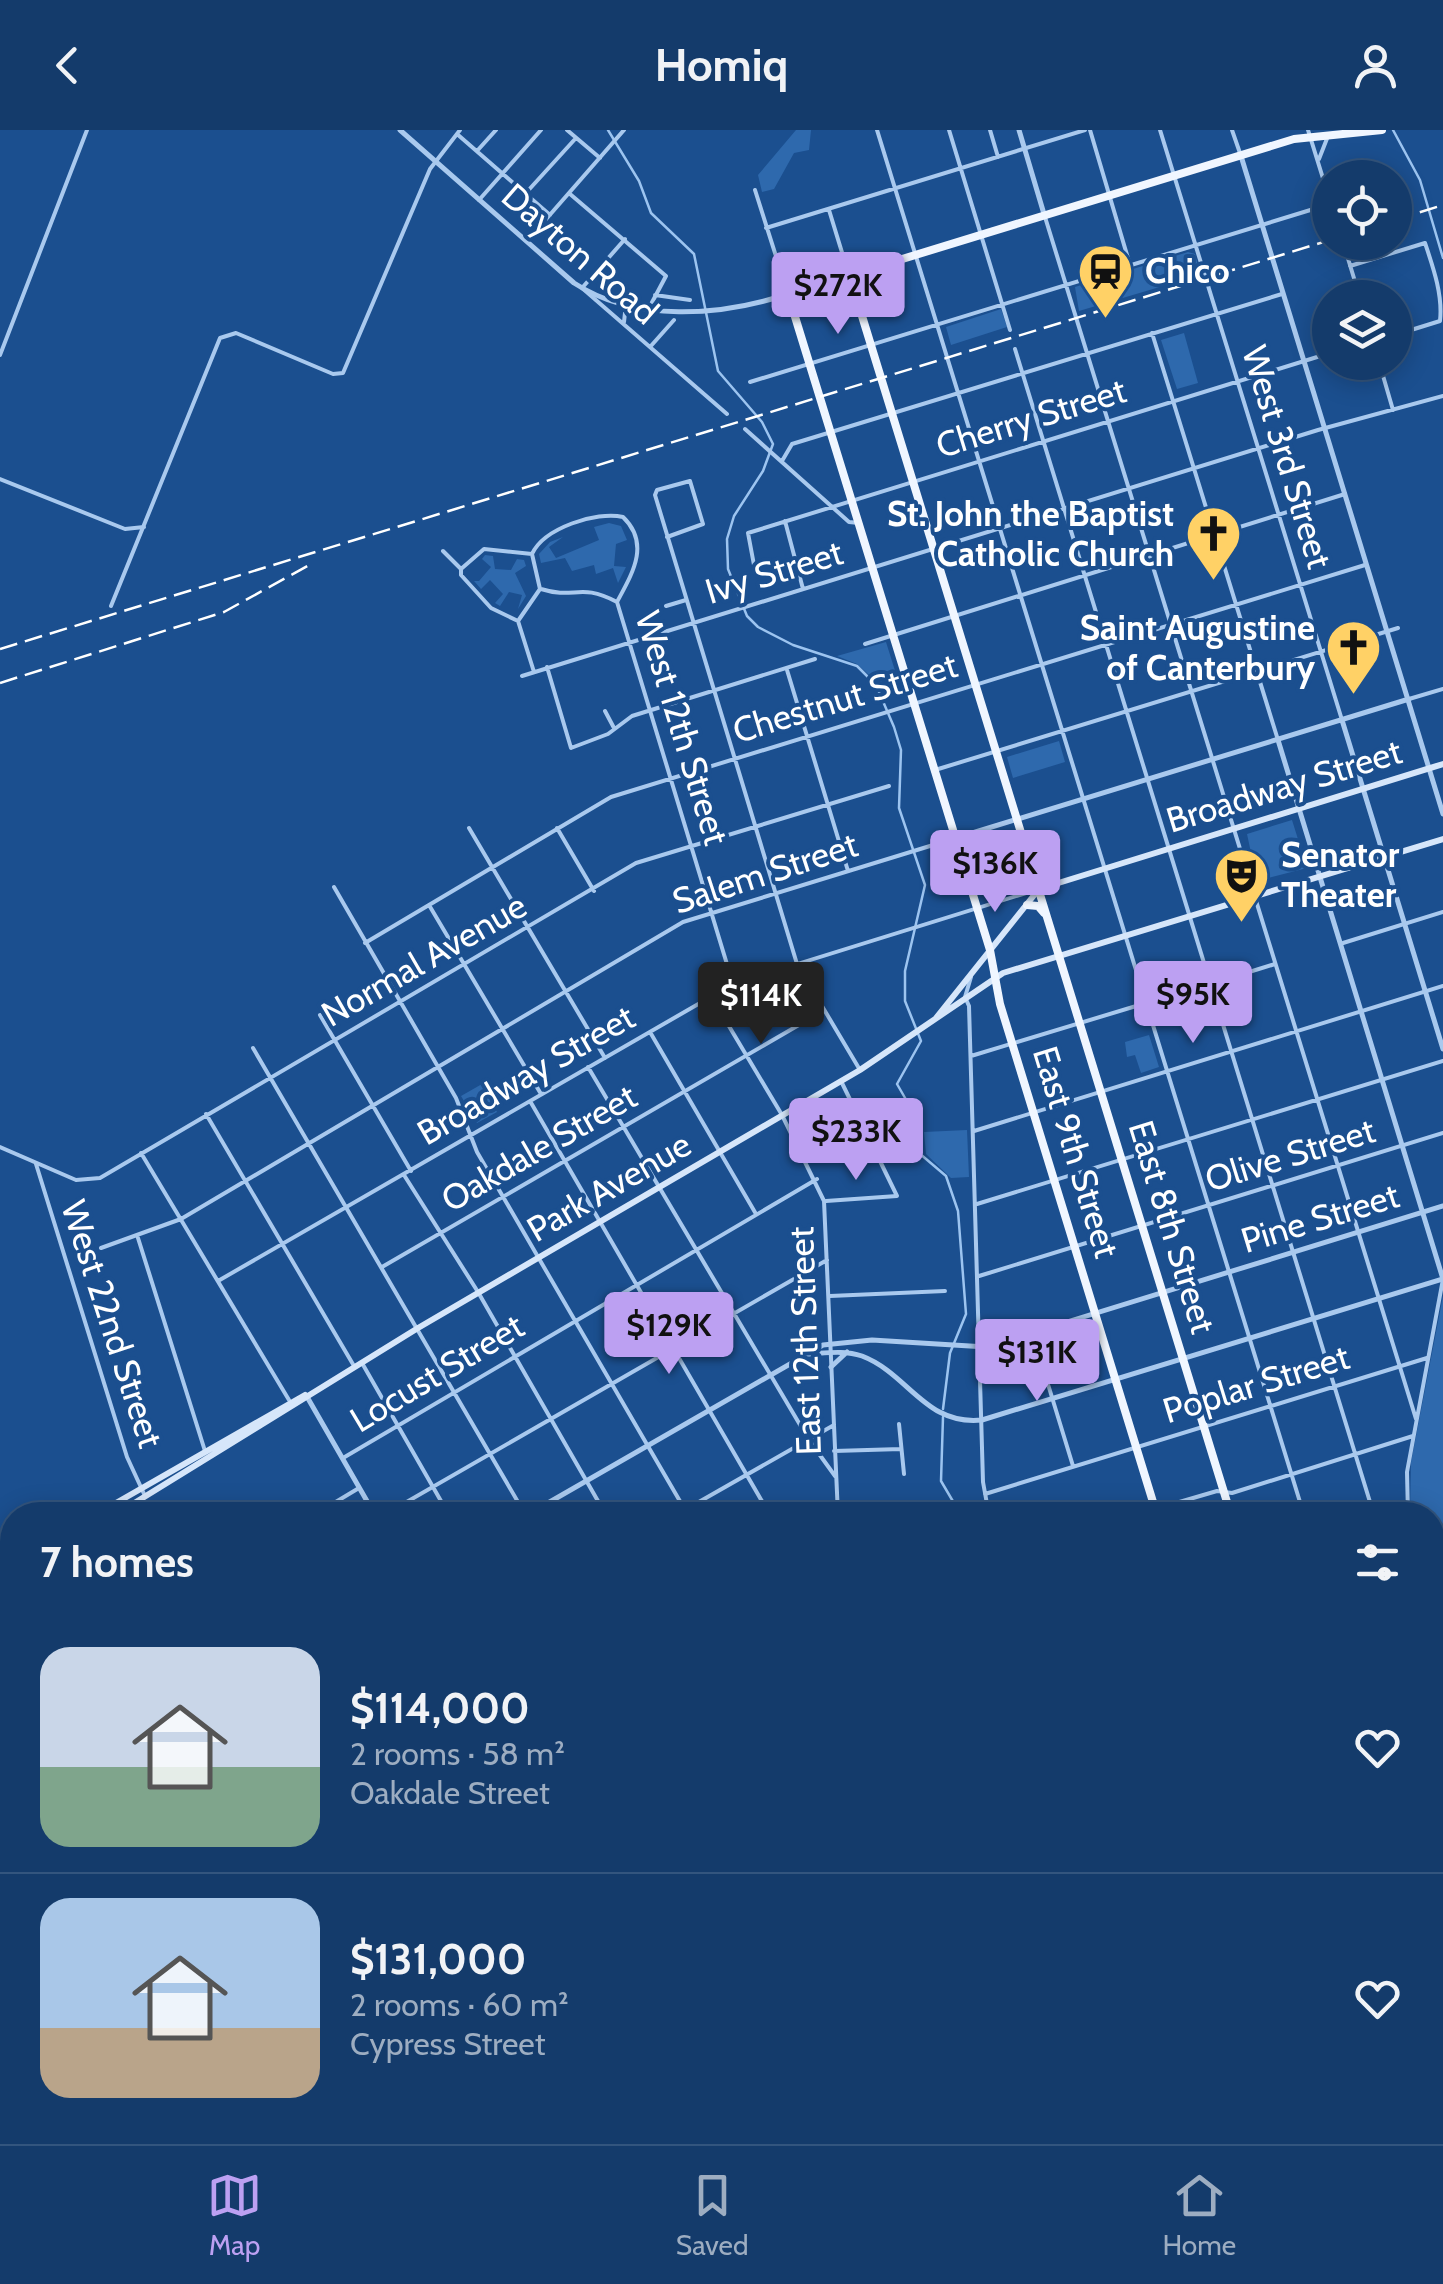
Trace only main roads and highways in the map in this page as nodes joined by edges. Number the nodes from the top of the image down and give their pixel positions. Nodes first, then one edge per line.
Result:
1 (1380, 130) edge
2 (1309, 133) edge
3 (850, 277) junction
4 (1443, 764) edge
5 (1443, 839) edge
6 (1039, 889) junction
7 (1028, 905) junction
8 (1044, 913) junction
9 (990, 950) junction
10 (1058, 956) junction
11 (995, 978) junction
12 (935, 1020) junction
13 (306, 1395) junction
14 (117, 1502) edge
15 (137, 1502) edge
16 (1153, 1502) edge
17 (1227, 1502) edge

1 - 2 main road
2 - 3 main road
3 - 6 main road, East 8th Street
3 - 9 main road, East 9th Street
4 - 6 main road, Broadway Street
5 - 10 main road, Park Avenue
6 - 7 main road
6 - 8 main road, East 8th Street
7 - 8 main road
7 - 9 main road
8 - 10 main road, East 8th Street
9 - 11 main road, East 9th Street
9 - 12 main road
10 - 11 main road, Park Avenue
10 - 17 main road, East 8th Street
11 - 12 main road, Park Avenue
11 - 16 main road, East 9th Street
12 - 13 main road, Park Avenue
13 - 14 main road, Park Avenue
13 - 15 main road, Park Avenue

